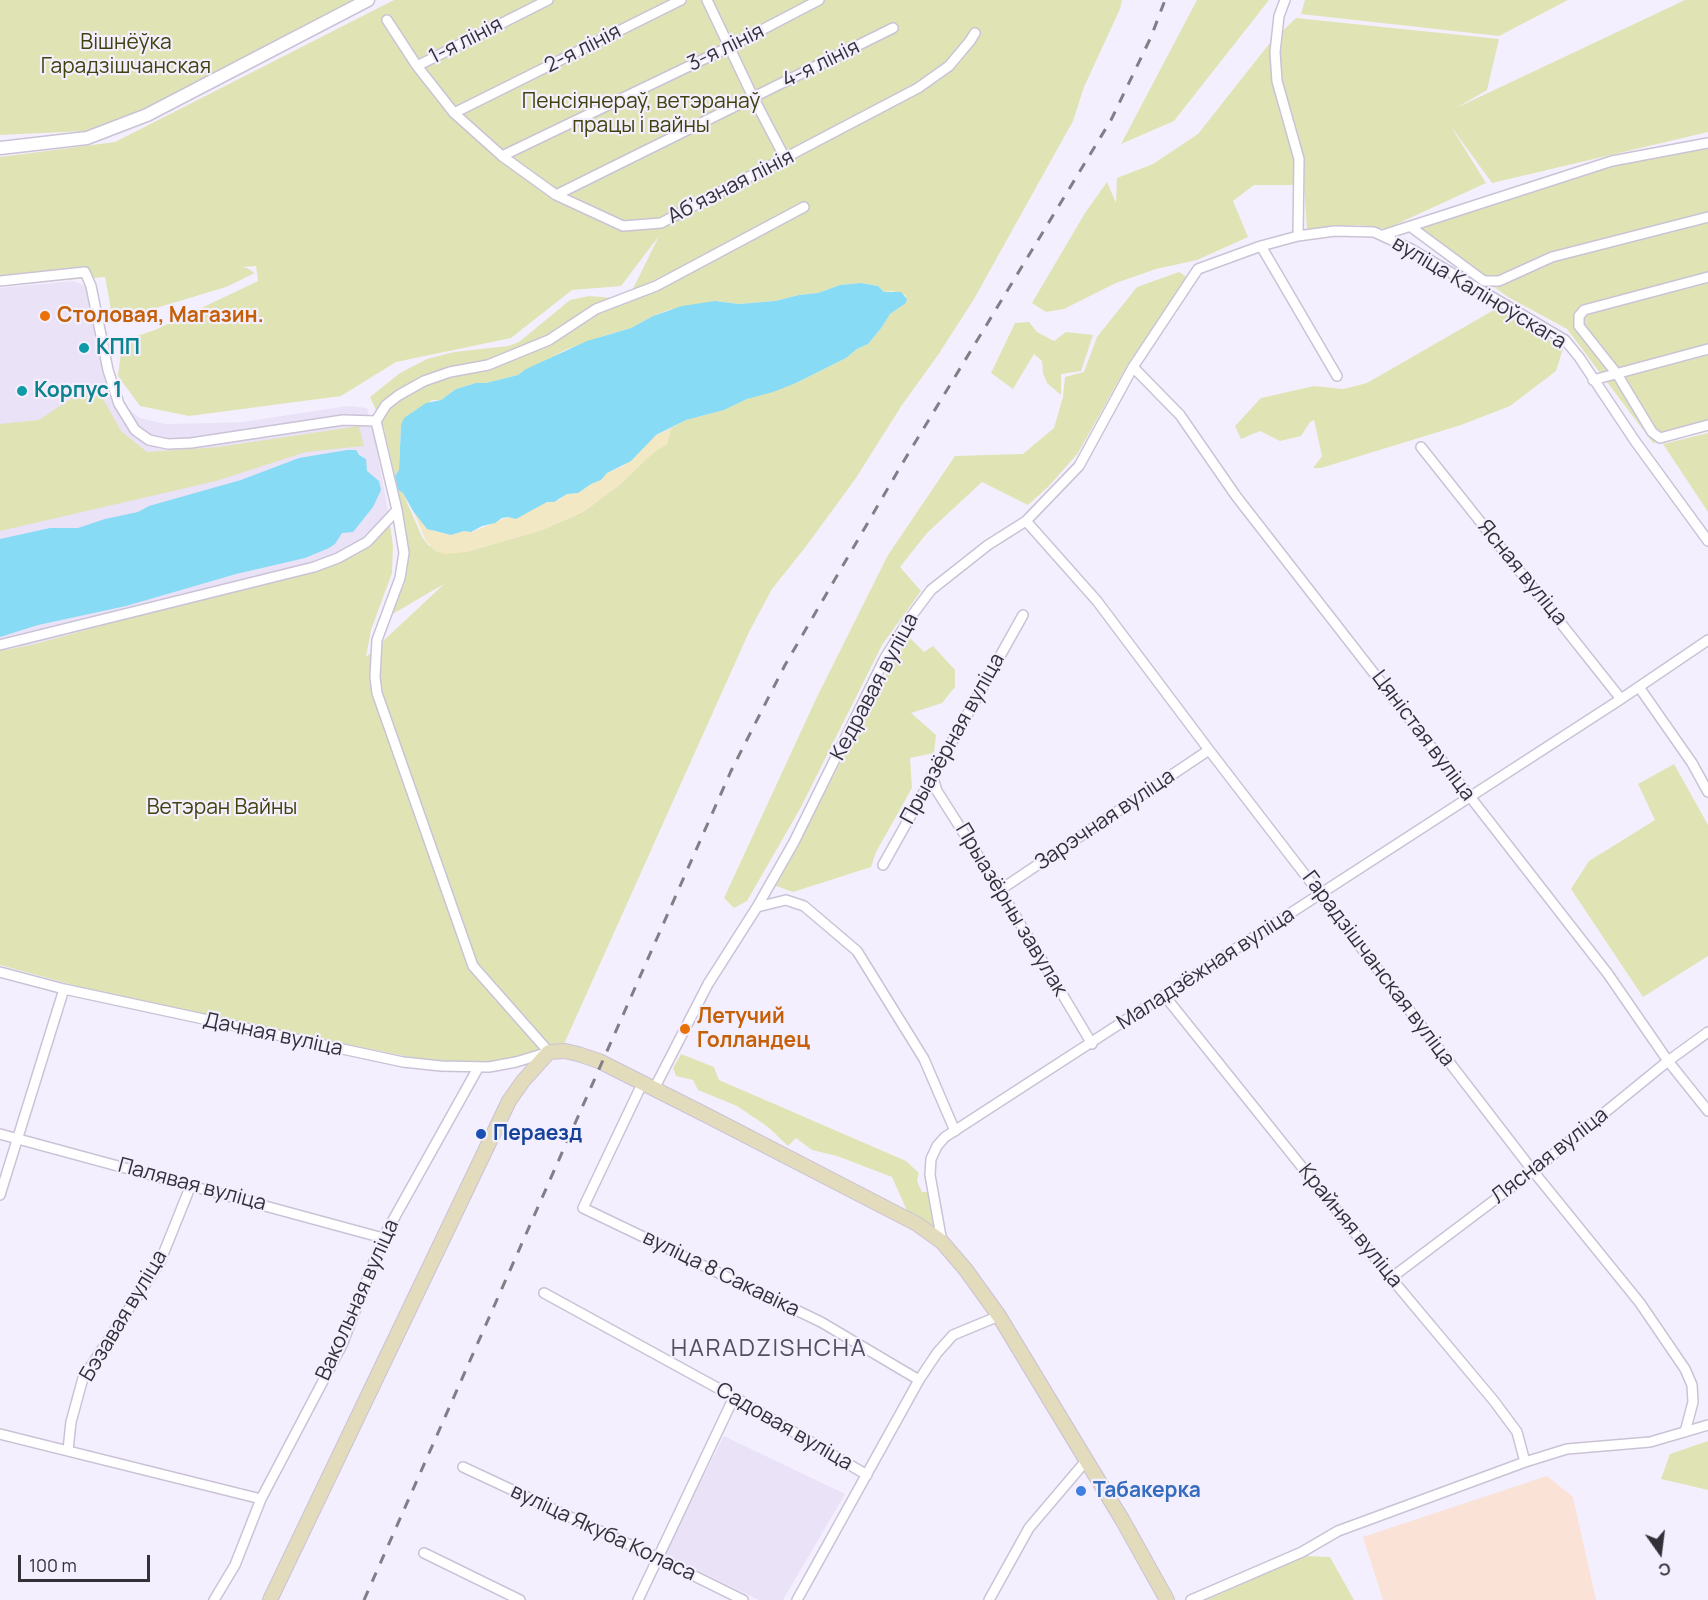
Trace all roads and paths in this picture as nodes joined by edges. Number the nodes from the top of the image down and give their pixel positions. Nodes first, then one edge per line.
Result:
1 (368, 0) edge
2 (548, 0) edge
3 (681, 0) edge
4 (706, 0) edge
5 (819, 0) edge
6 (1285, 0) edge
7 (387, 20) dead end
8 (893, 28) dead end
9 (975, 33) dead end
10 (729, 47) junction
11 (417, 66) junction
12 (753, 97) junction
13 (454, 113) junction
14 (1708, 143) edge
15 (0, 148) edge
16 (502, 156) junction
17 (786, 160) junction
18 (556, 195) junction
19 (804, 207) dead end
20 (1708, 217) edge
21 (1412, 227) junction
22 (1383, 235) junction
23 (1298, 236) junction
24 (1261, 246) junction
25 (1708, 277) edge
26 (0, 281) edge
27 (1708, 349) edge
28 (1133, 367) junction
29 (1617, 374) junction
30 (1337, 376) dead end
31 (1593, 380) junction
32 (376, 421) junction
33 (1708, 425) edge
34 (1421, 447) dead end
35 (397, 510) junction
36 (1026, 521) junction
37 (1708, 541) edge
38 (1023, 615) dead end
39 (1708, 639) edge
40 (0, 645) edge
41 (1639, 687) junction
42 (1621, 699) junction
43 (1209, 750) junction
44 (932, 775) junction
45 (1708, 792) edge
46 (1469, 797) junction
47 (883, 865) dead end
48 (1000, 890) junction
49 (1321, 894) junction
50 (757, 907) junction
51 (0, 972) edge
52 (64, 990) junction
53 (1164, 995) junction
54 (1708, 1032) edge
55 (1092, 1044) junction
56 (549, 1052) junction
57 (1668, 1061) junction
58 (478, 1068) junction
59 (648, 1086) junction
60 (1708, 1111) edge
61 (955, 1131) junction
62 (0, 1134) edge
63 (16, 1138) junction
64 (1533, 1171) junction
65 (191, 1185) junction
66 (0, 1195) edge
67 (583, 1208) joint
68 (383, 1238) junction
69 (942, 1242) junction
70 (1391, 1278) junction
71 (544, 1293) dead end
72 (999, 1316) junction
73 (919, 1380) junction
74 (734, 1397) junction
75 (1708, 1425) edge
76 (1685, 1432) junction
77 (0, 1434) edge
78 (68, 1450) junction
79 (1085, 1462) junction
80 (1525, 1462) junction
81 (463, 1467) dead end
82 (867, 1475) junction
83 (261, 1499) junction
84 (424, 1553) dead end
85 (658, 1558) junction
86 (214, 1600) edge
87 (270, 1600) edge
88 (520, 1600) edge
89 (638, 1600) edge
90 (743, 1600) edge
91 (796, 1600) edge
92 (989, 1600) edge
93 (1167, 1600) edge
94 (1191, 1600) edge

1 - 15 street
2 - 11 street, 1-я лінія
3 - 13 street, 2-я лінія
4 - 10 street
5 - 10 street, 3-я лінія
6 - 23 street
7 - 11 street, Абʼязная лінія
8 - 12 street, 4-я лінія
9 - 17 street, Абʼязная лінія
10 - 12 street
10 - 16 street, 3-я лінія
11 - 13 street, Абʼязная лінія
12 - 17 street
12 - 18 street, 4-я лінія
13 - 16 street, Абʼязная лінія
14 - 21 street
16 - 18 street, Абʼязная лінія
17 - 18 street, Абʼязная лінія
19 - 32 street
20 - 21 street
21 - 22 street
22 - 23 street, вуліца Каліноўскага
22 - 31 street, вуліца Каліноўскага
23 - 24 street, вуліца Каліноўскага
24 - 28 street, Кедравая вуліца
24 - 30 street
25 - 29 street
26 - 32 street
27 - 29 street
28 - 36 street, Кедравая вуліца
28 - 46 street, Цяністая вуліца
29 - 31 street
29 - 33 street
31 - 37 street, вуліца Каліноўскага
32 - 35 street
34 - 42 street, Ясная вуліца
35 - 40 street
35 - 56 street
36 - 43 street, Гарадзішчанская вуліца
36 - 50 street, Кедравая вуліца
38 - 44 street, Прыазёрная вуліца
39 - 41 street, Маладзёжная вуліца
41 - 42 street, Маладзёжная вуліца
41 - 45 street
42 - 46 street, Маладзёжная вуліца
43 - 48 street, Зарэчная вуліца
43 - 49 street, Гарадзішчанская вуліца
44 - 47 street, Прыазёрная вуліца
44 - 48 street, Прыазёрны завулак
46 - 49 street, Маладзёжная вуліца
46 - 57 street, Цяністая вуліца
48 - 55 street, Прыазёрны завулак
49 - 53 street, Маладзёжная вуліца
49 - 64 street, Гарадзішчанская вуліца
50 - 59 street, Кедравая вуліца
50 - 61 street
51 - 52 street, Дачная вуліца
52 - 58 street, Дачная вуліца
52 - 63 street
53 - 55 street, Маладзёжная вуліца
53 - 70 street, Крайняя вуліца
54 - 57 street, Лясная вуліца
55 - 61 street, Маладзёжная вуліца
56 - 58 street, Дачная вуліца
56 - 59 main road
56 - 87 main road
57 - 60 street, Цяністая вуліца
57 - 64 street, Лясная вуліца
58 - 68 street, Вакольная вуліца
59 - 67 street, Кедравая вуліца
59 - 69 main road
61 - 69 street, Маладзёжная вуліца
62 - 63 street, Палявая вуліца
63 - 65 street, Палявая вуліца
63 - 66 street
64 - 70 street, Лясная вуліца
64 - 76 street, Гарадзішчанская вуліца
65 - 68 street, Палявая вуліца
65 - 78 street, Бэзавая вуліца
67 - 73 street, вуліца 8 Сакавіка
68 - 83 street, Вакольная вуліца
69 - 72 main road
70 - 80 street, Крайняя вуліца
71 - 74 street, Садовая вуліца
72 - 73 street
72 - 79 main road
73 - 82 street
74 - 82 street, Садовая вуліца
74 - 85 street
75 - 76 street
76 - 80 street
77 - 78 street
78 - 83 street
79 - 92 street
79 - 93 main road
80 - 94 street
81 - 85 street, вуліца Якуба Коласа
82 - 91 street
83 - 86 street, Вакольная вуліца
84 - 88 street
85 - 89 street
85 - 90 street, вуліца Якуба Коласа

